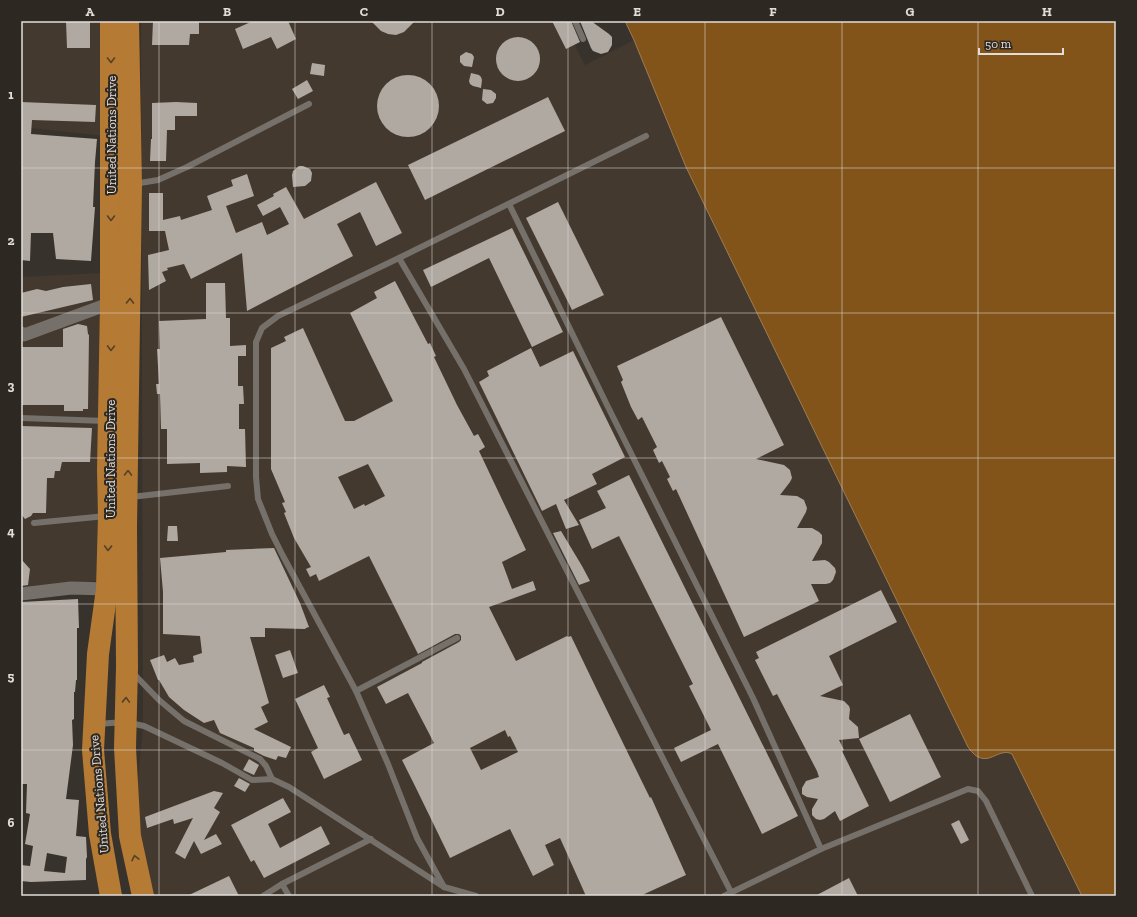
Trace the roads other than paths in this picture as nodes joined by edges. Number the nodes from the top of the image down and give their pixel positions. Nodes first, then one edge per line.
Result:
1 (110, 21) edge
2 (128, 21) edge
3 (575, 21) edge
4 (583, 39) dead end
5 (309, 104) dead end
6 (646, 136) dead end
7 (131, 185) junction
8 (509, 204) junction
9 (399, 258) junction
10 (111, 302) junction
11 (21, 333) edge
12 (21, 418) edge
13 (110, 421) junction
14 (228, 486) dead end
15 (128, 498) junction
16 (109, 516) junction
17 (34, 523) dead end
18 (107, 589) junction
19 (21, 594) edge
20 (457, 638) dead end
21 (127, 667) junction
22 (356, 691) junction
23 (125, 722) junction
24 (94, 724) junction
25 (272, 780) junction
26 (371, 839) junction
27 (821, 849) junction
28 (282, 884) junction
29 (444, 887) junction
30 (731, 892) junction
31 (111, 896) edge
32 (143, 896) edge
33 (263, 896) edge
34 (289, 896) edge
35 (476, 896) edge
36 (724, 896) edge
37 (1032, 896) edge

1 -> 10 highway, United Nations Drive
2 - 7 highway, United Nations Drive
3 - 4 lane
5 - 7 lane
6 - 8 lane
15 -> 7 highway, United Nations Drive
8 - 9 lane
8 - 27 lane
9 - 22 lane
9 - 30 lane
10 - 11 street
10 -> 13 highway, United Nations Drive
12 - 13 lane
13 - 16 highway, United Nations Drive
14 - 15 lane
15 - 21 highway, United Nations Drive
16 - 17 lane
16 -> 18 highway, United Nations Drive
18 - 19 street
18 - 24 highway, United Nations Drive
20 - 22 lane
23 -> 21 highway, United Nations Drive
21 - 25 lane
22 - 29 lane
23 - 24 lane
23 - 25 lane
32 -> 23 highway, United Nations Drive
24 - 31 highway, United Nations Drive
25 - 26 lane
26 - 28 lane
26 - 29 lane
27 - 30 lane
27 - 37 lane
28 - 33 lane
28 - 34 lane
29 - 35 lane
30 - 36 lane

